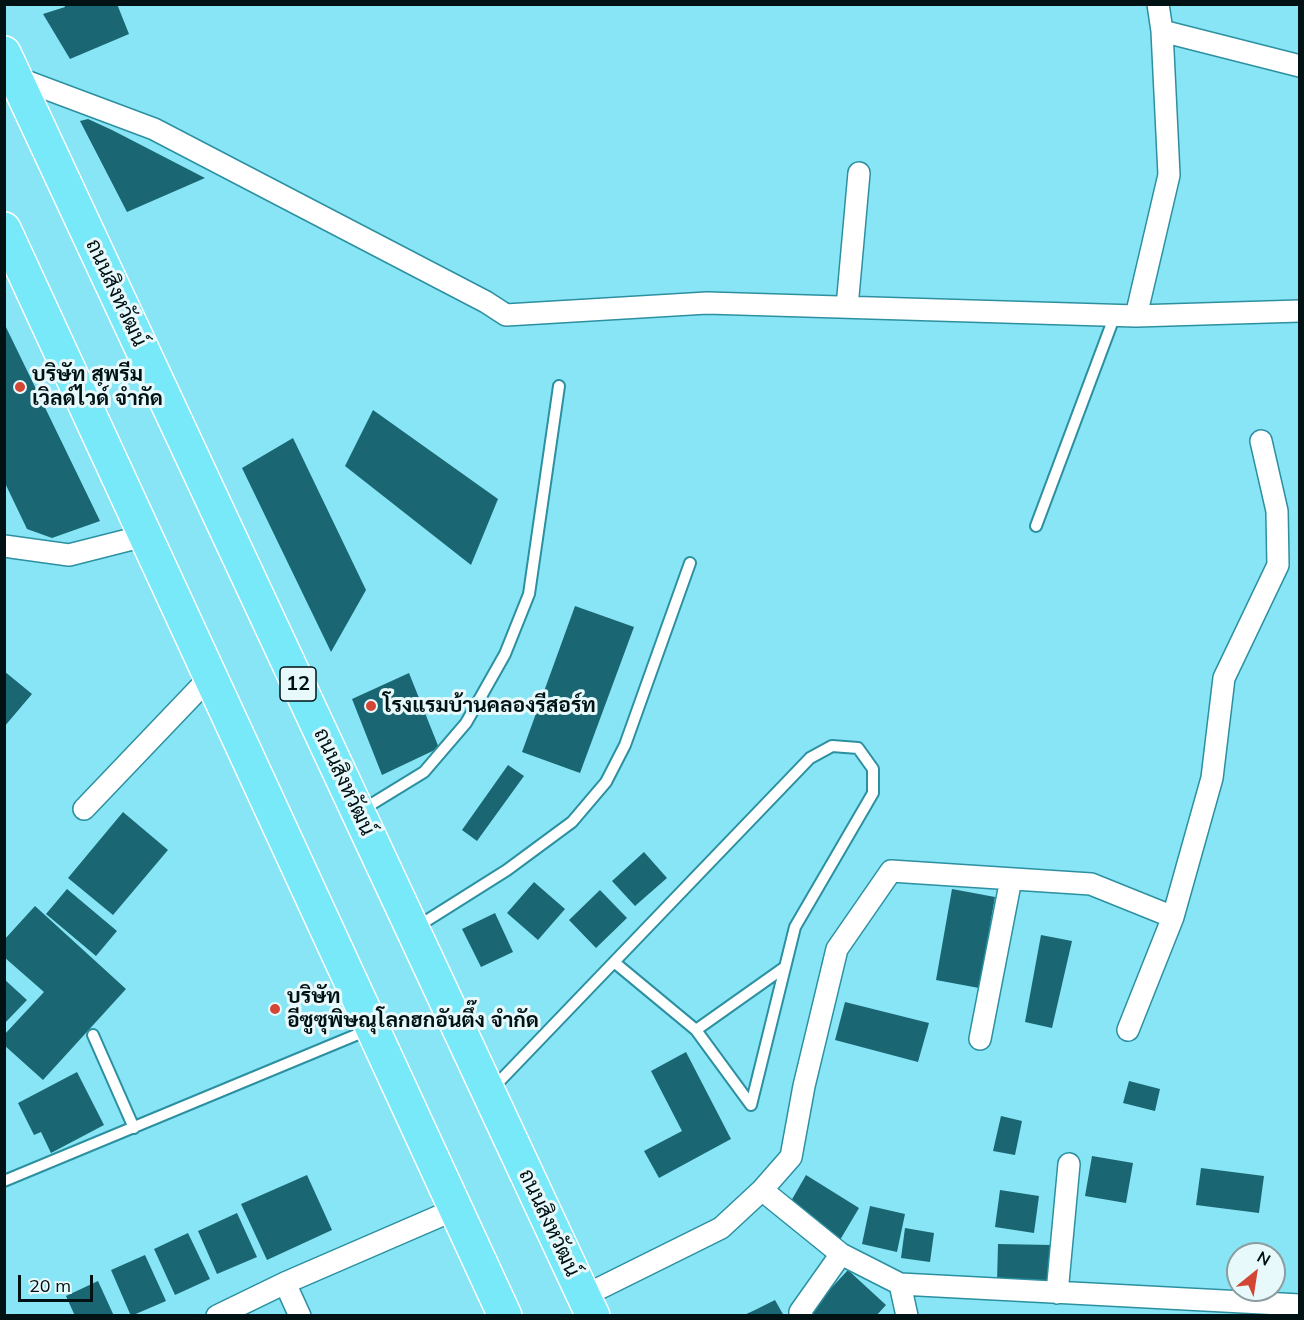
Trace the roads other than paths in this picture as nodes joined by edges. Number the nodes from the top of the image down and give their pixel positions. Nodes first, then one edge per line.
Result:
1 (1153, 6) edge
2 (1162, 31) junction
3 (10, 65) edge
4 (1299, 66) edge
5 (859, 173) dead end
6 (4, 230) edge
7 (847, 308) junction
8 (1299, 311) edge
9 (1115, 315) junction
10 (1136, 316) junction
11 (559, 386) dead end
12 (1261, 441) dead end
13 (1036, 526) dead end
14 (144, 536) junction
15 (5, 547) edge
16 (690, 563) dead end
17 (210, 677) junction
18 (84, 809) dead end
19 (358, 812) junction
20 (1011, 879) junction
21 (1173, 917) junction
22 (412, 930) junction
23 (614, 962) junction
24 (785, 967) junction
25 (374, 1027) junction
26 (696, 1030) junction
27 (1128, 1030) dead end
28 (93, 1035) dead end
29 (980, 1039) dead end
30 (488, 1093) junction
31 (134, 1128) junction
32 (1069, 1164) dead end
33 (4, 1181) edge
34 (762, 1190) junction
35 (456, 1209) junction
36 (841, 1254) junction
37 (285, 1283) junction
38 (900, 1284) junction
39 (1057, 1293) junction
40 (1299, 1305) edge
41 (588, 1306) edge
42 (217, 1316) edge
43 (300, 1316) edge
44 (505, 1316) edge
45 (802, 1316) edge
46 (907, 1316) edge

1 - 2 street
2 - 4 street
2 - 10 street
3 - 7 street
3 - 19 main road, ถนนสิงหวัฒน์ / 12
5 - 7 street
6 - 14 main road
7 - 9 street
8 - 10 street
9 - 10 street
9 - 13 lane
11 - 19 lane
12 - 21 street
14 - 15 street
14 - 17 main road
16 - 22 lane
17 - 18 street
17 - 25 main road
19 - 22 main road, ถนนสิงหวัฒน์ / 12
20 - 21 street
20 - 29 street
20 - 34 street
21 - 27 street
22 - 30 main road, ถนนสิงหวัฒน์ / 12
23 - 24 lane
23 - 26 lane
23 - 30 lane
24 - 26 lane
24 - 26 lane
25 - 31 lane
25 - 35 main road
28 - 31 lane
30 - 41 main road, ถนนสิงหวัฒน์ / 12
31 - 33 lane
32 - 39 street
34 - 36 street
34 - 41 street
35 - 37 street
35 - 44 main road
36 - 38 street
36 - 45 street
37 - 42 street
37 - 43 street
38 - 39 street
38 - 46 street
39 - 40 street

